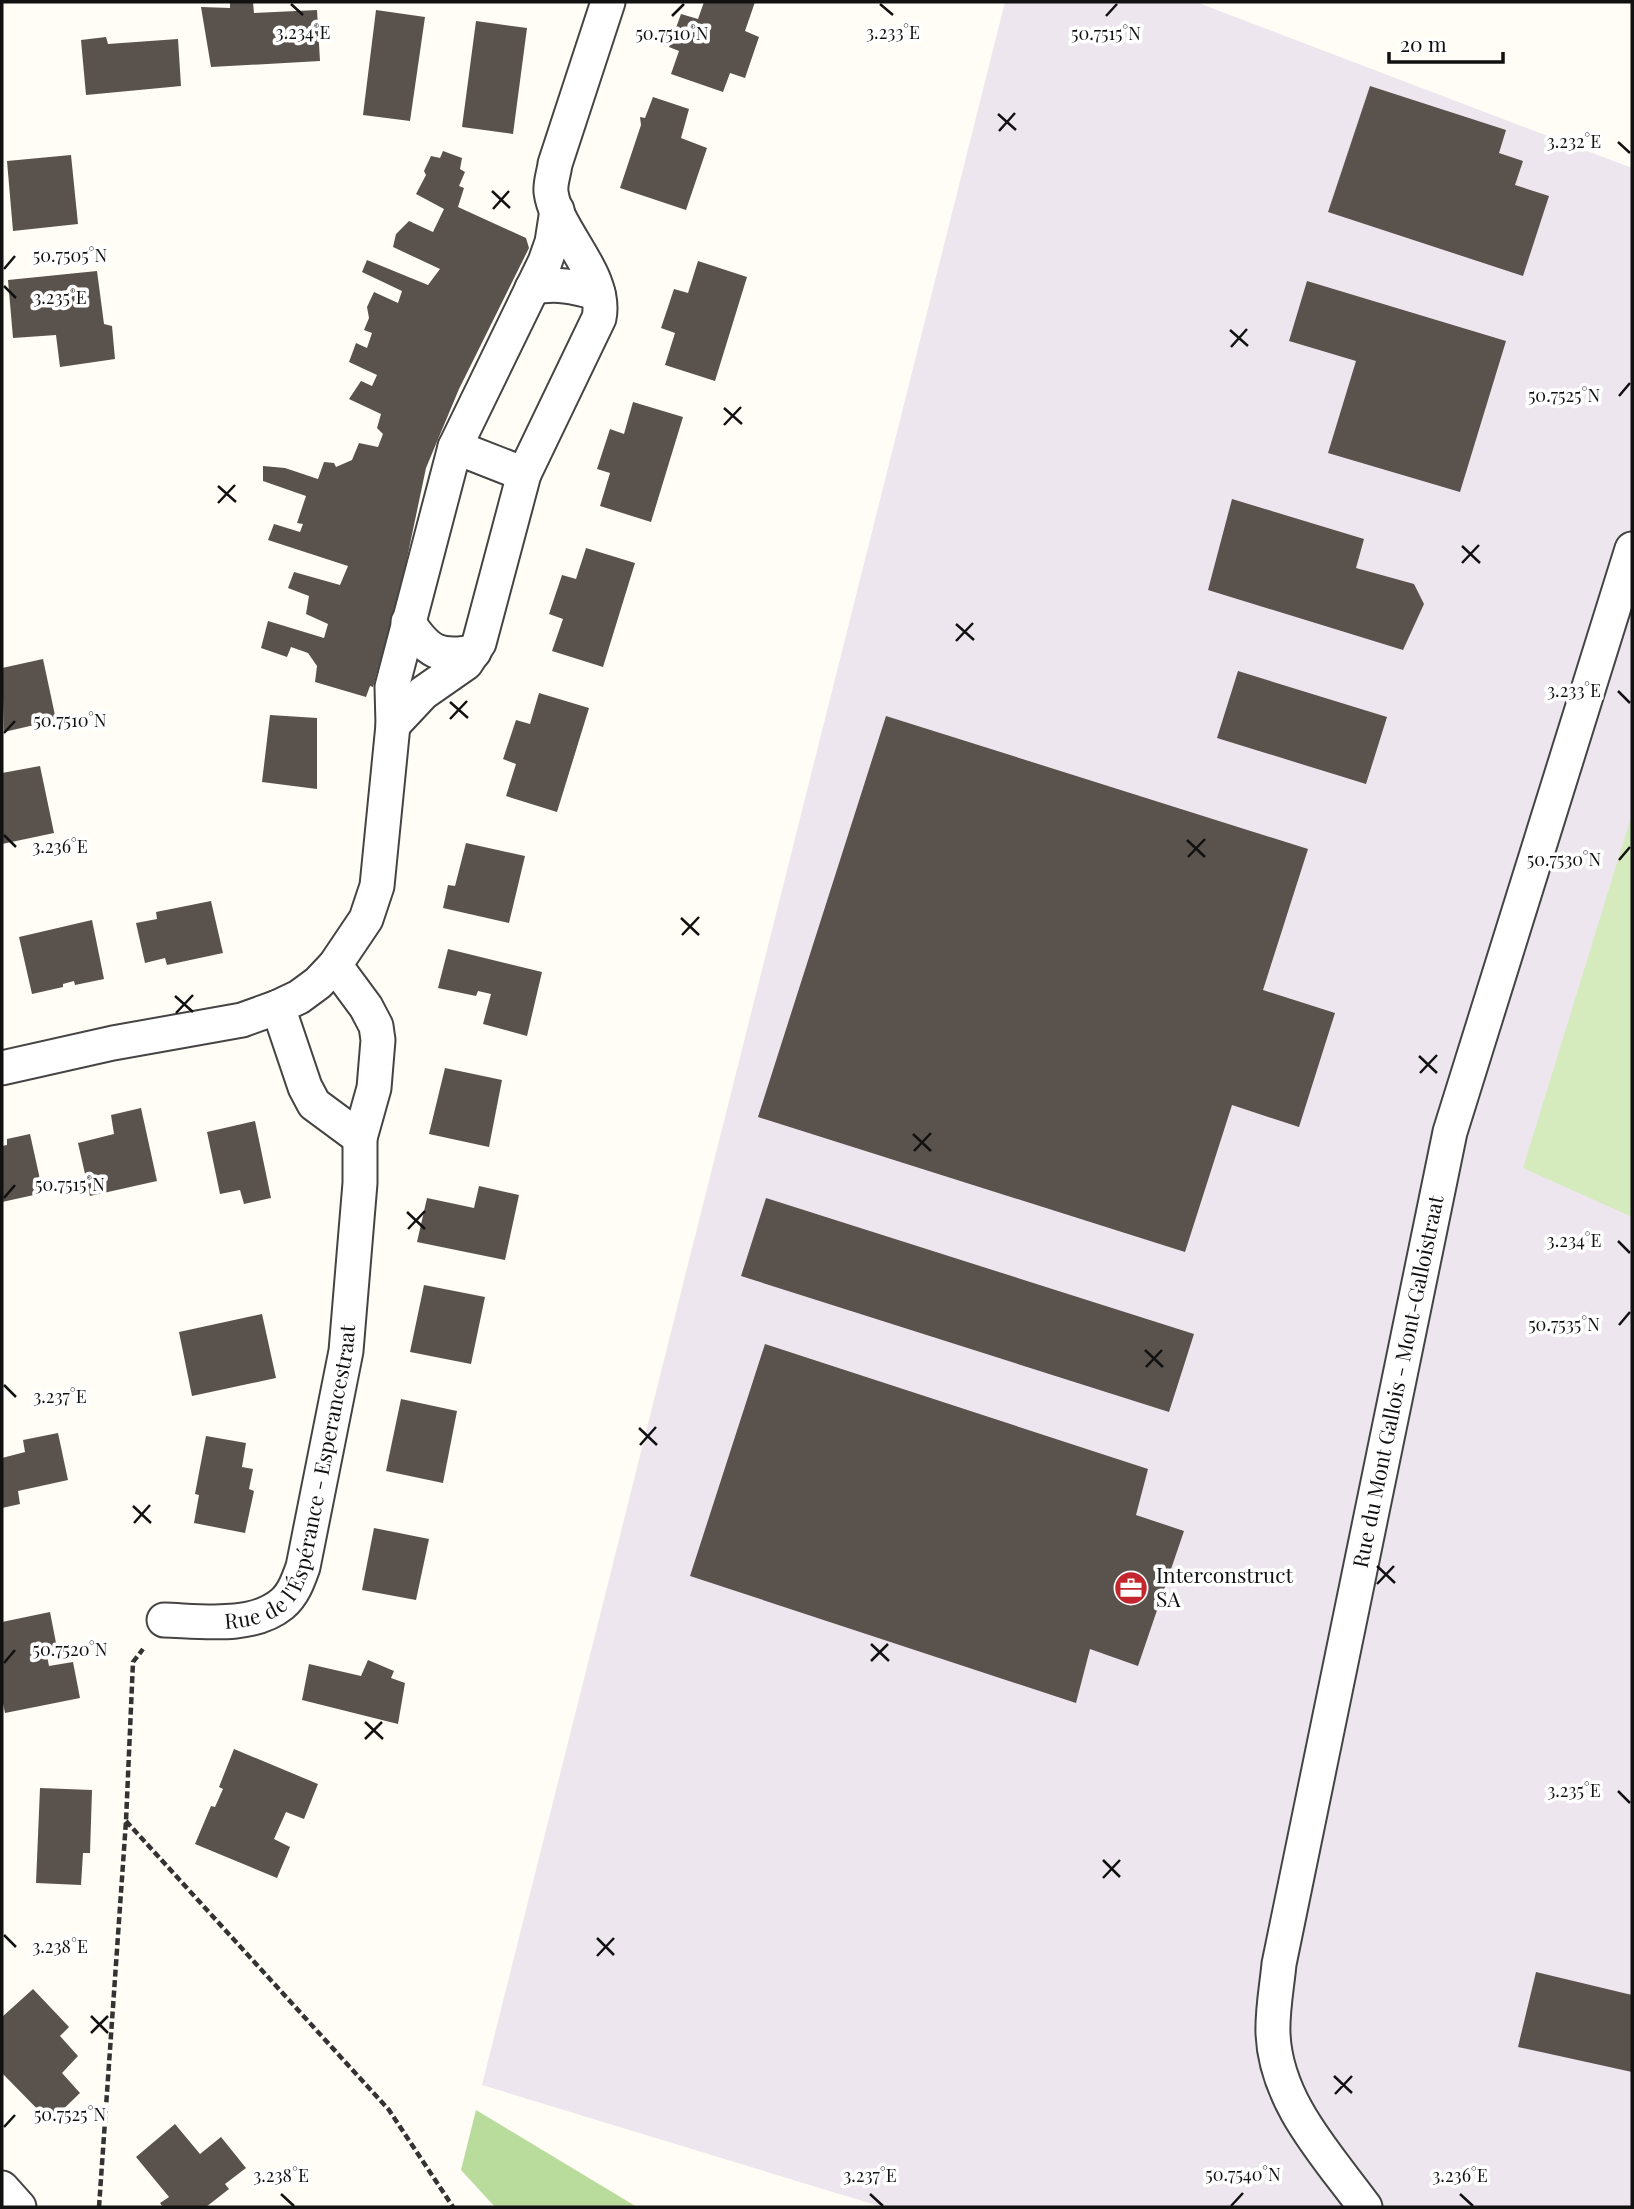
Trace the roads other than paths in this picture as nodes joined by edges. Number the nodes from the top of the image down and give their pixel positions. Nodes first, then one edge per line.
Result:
1 (608, 2) edge
2 (557, 210) junction
3 (532, 288) junction
4 (598, 293) junction
5 (455, 447) junction
6 (524, 474) junction
7 (1632, 549) edge
8 (408, 622) junction
9 (474, 652) junction
10 (393, 725) junction
11 (335, 965) junction
12 (278, 1007) junction
13 (2, 1068) edge
14 (360, 1138) junction
15 (164, 1620) road end
16 (2, 2188) edge
17 (19, 2207) edge
18 (1365, 2207) edge

1 - 2 street
2 - 3 street
2 - 4 street
3 - 4 street
3 - 5 street
4 - 6 street
5 - 6 street
5 - 8 street
6 - 9 street
7 - 18 street, Rue du Mont Gallois - Mont-Galloistraat
8 - 9 street
8 - 10 street
9 - 10 street
10 - 11 street
11 - 12 street
11 - 14 street, Rue de l'Éspérance - Esperancestraat
12 - 13 street
12 - 14 street
14 - 15 street, Rue de l'Éspérance - Esperancestraat
16 - 17 street

